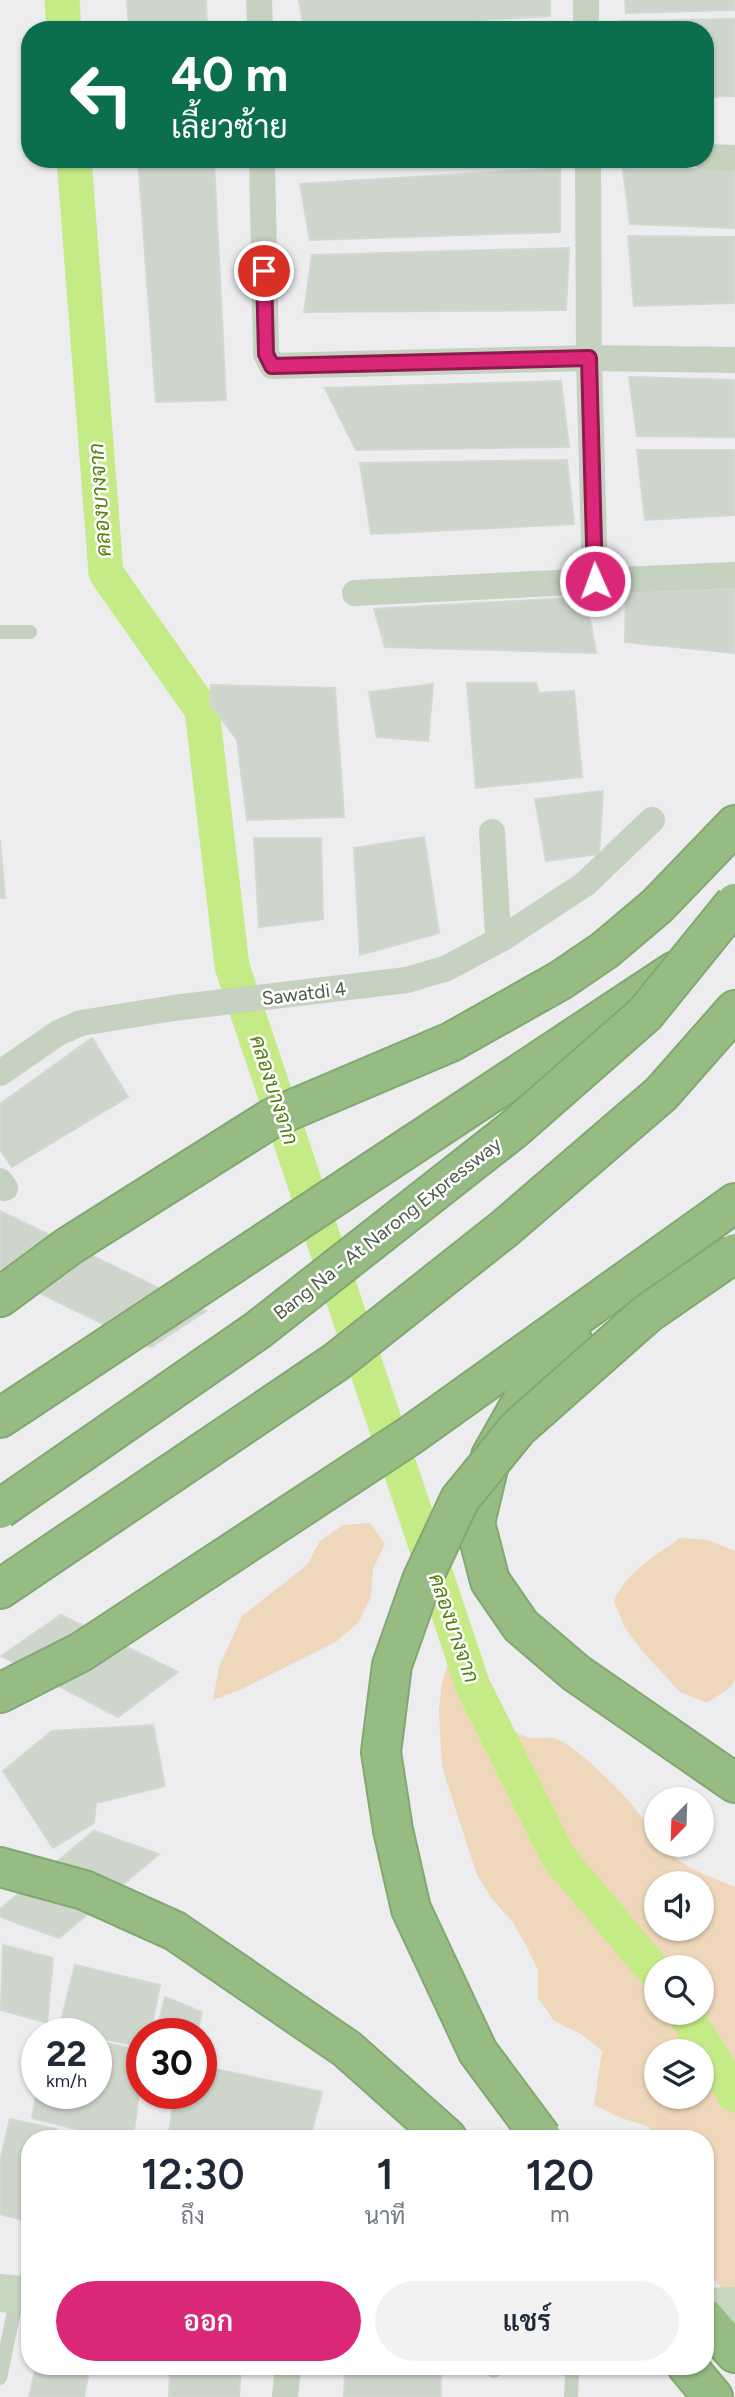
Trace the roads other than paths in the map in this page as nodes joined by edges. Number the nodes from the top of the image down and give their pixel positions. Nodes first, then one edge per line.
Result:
1 (259, 0) edge
2 (586, 0) edge
3 (260, 21) edge
4 (586, 21) edge
5 (714, 157) edge
6 (735, 158) edge
7 (262, 168) edge
8 (588, 168) edge
9 (589, 358) junction
10 (735, 360) edge
11 (735, 575) edge
12 (595, 581) junction
13 (355, 593) dead end
14 (0, 632) edge
15 (30, 632) dead end
16 (652, 820) dead end
17 (735, 825) edge
18 (492, 832) dead end
19 (735, 903) edge
20 (735, 931) edge
21 (503, 938) junction
22 (735, 1010) edge
23 (0, 1073) edge
24 (735, 1203) edge
25 (735, 1253) edge
26 (735, 1271) edge
27 (0, 1297) edge
28 (0, 1418) edge
29 (0, 1509) edge
30 (0, 1589) edge
31 (0, 1693) edge
32 (735, 1783) edge
33 (0, 1867) edge
34 (438, 2130) edge
35 (536, 2130) edge
36 (16, 2295) edge
37 (735, 2306) edge
38 (714, 2307) edge
39 (714, 2328) edge
40 (735, 2353) edge
41 (287, 2375) edge
42 (572, 2375) edge
43 (695, 2375) edge
44 (0, 2378) edge
45 (285, 2397) edge
46 (571, 2397) edge
47 (713, 2397) edge

1 - 3 street
2 - 4 street
5 - 6 street
7 - 9 street
8 - 9 street
9 - 10 street
9 - 12 street
11 - 12 street
12 - 13 street
14 - 15 lane
16 - 21 street, Sawatdi 4
17 - 27 highway
18 - 21 street
19 - 29 highway, Bang Na - At Narong Expressway, bridge
20 - 28 highway, bridge
21 - 23 street, Sawatdi 4
22 - 30 highway
24 - 31 highway
25 - 35 highway, bridge
26 - 32 highway
33 - 34 highway
36 - 44 lane
37 - 38 street
39 - 40 highway
41 - 45 street
42 - 46 lane
43 - 47 highway

